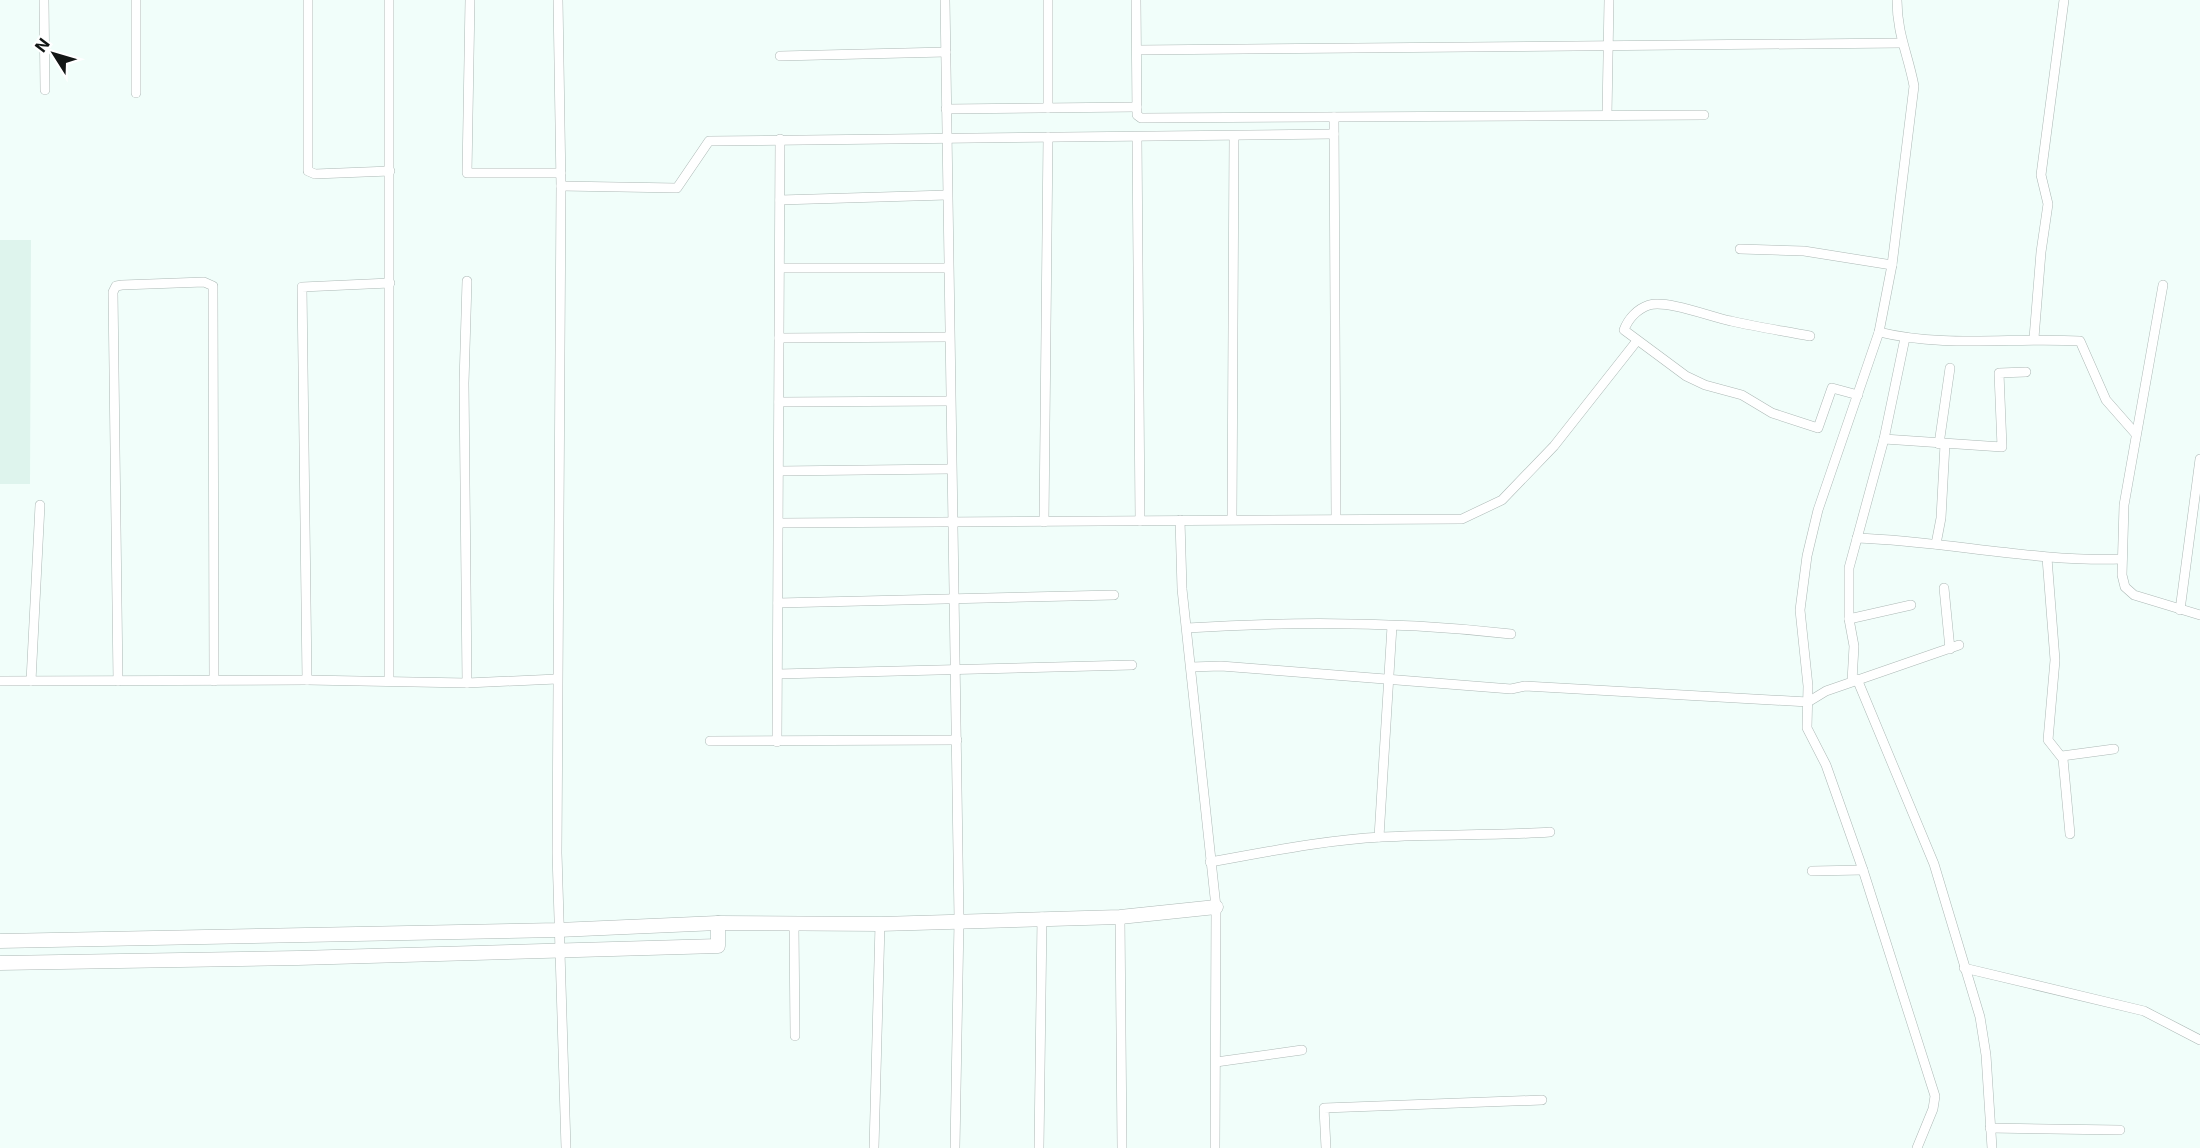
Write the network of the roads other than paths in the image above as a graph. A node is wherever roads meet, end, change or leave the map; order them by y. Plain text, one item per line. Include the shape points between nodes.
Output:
1 (44, 0) edge
2 (136, 0) edge
3 (308, 0) edge
4 (389, 0) edge
5 (470, 0) edge
6 (558, 0) edge
7 (945, 0) edge
8 (1048, 0) edge
9 (1136, 0) edge
10 (1609, 0) edge
11 (1898, 0) edge
12 (2064, 0) edge
13 (1902, 43) junction
14 (1607, 47) junction
15 (1137, 50) junction
16 (946, 52) junction
17 (780, 56) dead end
18 (45, 90) dead end
19 (136, 93) dead end
20 (1137, 107) junction
21 (1048, 108) junction
22 (946, 109) junction
23 (1607, 115) junction
24 (1704, 115) dead end
25 (1334, 117) junction
26 (1334, 134) junction
27 (1234, 136) junction
28 (1048, 137) junction
29 (1137, 137) junction
30 (946, 138) junction
31 (780, 139) junction
32 (390, 171) junction
33 (561, 173) junction
34 (561, 186) junction
35 (947, 195) junction
36 (780, 200) junction
37 (1740, 249) dead end
38 (1892, 266) junction
39 (780, 268) junction
40 (947, 268) junction
41 (467, 281) dead end
42 (390, 283) junction
43 (2163, 285) dead end
44 (1879, 332) junction
45 (1810, 336) dead end
46 (948, 337) junction
47 (779, 338) junction
48 (1905, 338) junction
49 (2034, 338) junction
50 (1636, 342) junction
51 (1950, 368) dead end
52 (2026, 372) dead end
53 (1858, 394) junction
54 (950, 401) junction
55 (779, 402) junction
56 (2135, 433) junction
57 (1884, 440) junction
58 (1942, 444) junction
59 (2200, 459) edge
60 (951, 470) junction
61 (779, 471) junction
62 (40, 505) dead end
63 (1232, 518) junction
64 (1336, 518) junction
65 (1180, 520) junction
66 (1140, 521) junction
67 (1044, 522) junction
68 (778, 523) junction
69 (952, 524) junction
70 (1857, 538) junction
71 (1936, 544) junction
72 (2047, 558) junction
73 (2122, 559) junction
74 (1944, 588) dead end
75 (1114, 596) dead end
76 (953, 598) junction
77 (778, 603) junction
78 (1911, 605) dead end
79 (2180, 610) junction
80 (2200, 615) edge
81 (1849, 619) junction
82 (1392, 626) junction
83 (1187, 628) junction
84 (1511, 634) dead end
85 (1132, 664) dead end
86 (1191, 668) junction
87 (955, 669) junction
88 (778, 674) junction
89 (557, 679) junction
90 (307, 680) junction
91 (1854, 680) junction
92 (0, 681) edge
93 (31, 681) junction
94 (118, 681) junction
95 (214, 681) junction
96 (389, 681) junction
97 (1389, 681) junction
98 (467, 683) junction
99 (1808, 702) junction
100 (957, 740) junction
101 (710, 741) dead end
102 (777, 742) junction
103 (2114, 749) dead end
104 (2062, 756) junction
105 (1550, 832) dead end
106 (2070, 834) dead end
107 (1379, 837) junction
108 (1210, 862) junction
109 (1863, 870) junction
110 (1812, 871) dead end
111 (1216, 907) junction
112 (1042, 917) junction
113 (1120, 917) junction
114 (959, 920) junction
115 (718, 923) junction
116 (794, 924) junction
117 (880, 924) junction
118 (558, 930) junction
119 (101, 940) junction
120 (126, 940) junction
121 (0, 941) edge
122 (561, 951) junction
123 (126, 962) junction
124 (0, 963) edge
125 (100, 963) junction
126 (1964, 968) junction
127 (795, 1036) dead end
128 (2200, 1040) edge
129 (1302, 1050) dead end
130 (1216, 1062) junction
131 (1542, 1100) dead end
132 (1990, 1128) junction
133 (2120, 1130) dead end
134 (566, 1148) edge
135 (874, 1148) edge
136 (955, 1148) edge
137 (1039, 1148) edge
138 (1122, 1148) edge
139 (1215, 1148) edge
140 (1326, 1148) edge
141 (1917, 1148) edge
142 (1992, 1148) edge

1 - 18 street
2 - 19 street
3 - 32 street via 308,171
4 - 32 street
5 - 33 street via 467,173
6 - 33 street
7 - 16 street
8 - 21 street
9 - 15 street
10 - 14 street
11 - 13 street
12 - 49 street via 2041,175 2048,204
13 - 14 street
13 - 38 street via 1910,59 1914,104
14 - 15 street
14 - 23 street
15 - 20 street
16 - 17 street
16 - 22 street
20 - 21 street
20 - 25 street via 1141,118
21 - 22 street
22 - 30 street
23 - 24 street
23 - 25 street
25 - 26 street
26 - 27 street
26 - 64 street
27 - 29 street
27 - 63 street
28 - 29 street
28 - 30 street
28 - 67 street
29 - 66 street
30 - 31 street
30 - 35 street
31 - 34 street via 710,141 676,188
31 - 36 street
32 - 42 street
33 - 34 street
34 - 89 street
35 - 36 street
35 - 40 street
36 - 39 street
37 - 38 street via 1804,251
38 - 44 street
39 - 40 street
39 - 47 street
40 - 46 street
41 - 98 street
42 - 90 street via 302,287
42 - 96 street
43 - 56 street
44 - 48 street
44 - 53 street
45 - 50 street via 1662,304 1648,306 1627,321 1624,330
46 - 47 street
46 - 54 street
47 - 55 street
48 - 49 street
48 - 57 street
49 - 56 street via 2080,341 2106,400
50 - 53 street via 1705,385 1742,395 1772,413 1818,428 1832,388
50 - 64 street via 1554,446 1502,500 1462,519
51 - 58 street
52 - 58 street via 1998,373 2002,447
53 - 99 street via 1818,510 1807,556 1800,610
54 - 55 street
54 - 60 street
55 - 61 street
56 - 73 street via 2124,505
57 - 58 street
57 - 70 street
58 - 71 street
59 - 79 street
60 - 61 street
60 - 69 street
61 - 68 street
62 - 93 street
63 - 64 street
63 - 65 street
65 - 66 street
65 - 83 street
66 - 67 street
67 - 69 street
68 - 69 street
68 - 77 street
69 - 76 street
70 - 71 street
70 - 81 street via 1849,568
71 - 72 street
72 - 73 street
72 - 104 street via 2055,660 2047,733
73 - 79 street via 2125,587 2134,595
74 - 91 street via 1954,647
75 - 76 street
76 - 77 street
76 - 87 street
77 - 88 street
78 - 81 street
79 - 80 street
81 - 91 street
82 - 83 street via 1247,624
82 - 84 street via 1440,626
82 - 97 street
83 - 86 street
85 - 87 street
86 - 97 street via 1221,666
86 - 108 street
87 - 88 street
87 - 100 street
88 - 102 street
89 - 98 street
89 - 118 street
90 - 95 street
90 - 96 street
91 - 99 street
91 - 126 street via 1934,864
92 - 93 street
93 - 94 street
94 - 95 street
94 - 95 street via 113,292 122,285 204,282 213,286
96 - 98 street
97 - 99 street
97 - 107 street
99 - 109 street via 1807,728 1826,765
100 - 102 street
100 - 114 street
101 - 102 street
103 - 104 street
104 - 106 street
105 - 107 street
107 - 108 street
108 - 111 street
109 - 110 street
109 - 141 street via 1935,1096
111 - 113 main road
111 - 130 street
112 - 113 main road
112 - 114 main road
112 - 137 street
113 - 138 street
114 - 117 main road
114 - 136 street
115 - 116 main road
115 - 118 main road
115 - 122 main road via 718,946
116 - 117 main road
116 - 127 street
117 - 135 street
118 - 120 main road
118 - 122 street
119 - 120 main road
119 - 121 main road
119 - 125 main road
120 - 123 main road
122 - 123 main road
122 - 134 street
123 - 125 main road
124 - 125 main road
126 - 128 street via 2144,1011
126 - 132 street via 1980,1017
129 - 130 street
130 - 139 street
131 - 140 street via 1324,1108
132 - 133 street
132 - 142 street

